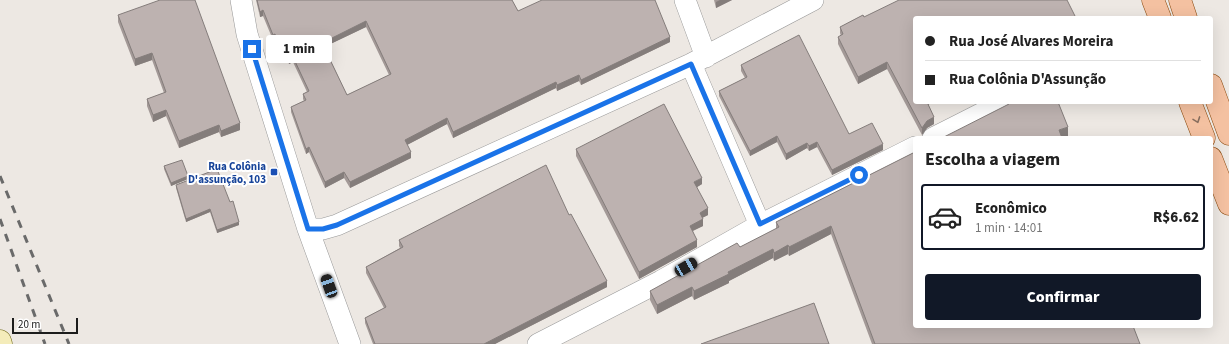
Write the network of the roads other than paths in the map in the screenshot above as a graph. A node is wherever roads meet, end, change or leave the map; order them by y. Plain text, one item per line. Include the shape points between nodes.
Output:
1 (241, 0) edge
2 (685, 0) edge
3 (813, 0) edge
4 (1154, 0) edge
5 (1180, 0) edge
6 (1159, 16) edge
7 (1185, 16) edge
8 (699, 60) junction
9 (1213, 90) edge
10 (1000, 104) edge
11 (1191, 104) edge
12 (1229, 134) edge
13 (937, 136) edge
14 (1203, 136) edge
15 (913, 148) edge
16 (1213, 163) edge
17 (1229, 204) edge
18 (760, 224) junction
19 (308, 229) junction
20 (350, 344) edge
21 (538, 344) edge

1 - 19 street via 247,34
2 - 8 street
3 - 8 street
4 - 6 main road
5 - 7 main road
8 - 18 street
8 - 19 street via 337,225 323,229
9 - 12 main road
10 - 13 street
11 -> 14 main road
15 - 18 street
16 - 17 main road
18 - 21 street via 661,281
19 - 20 street

